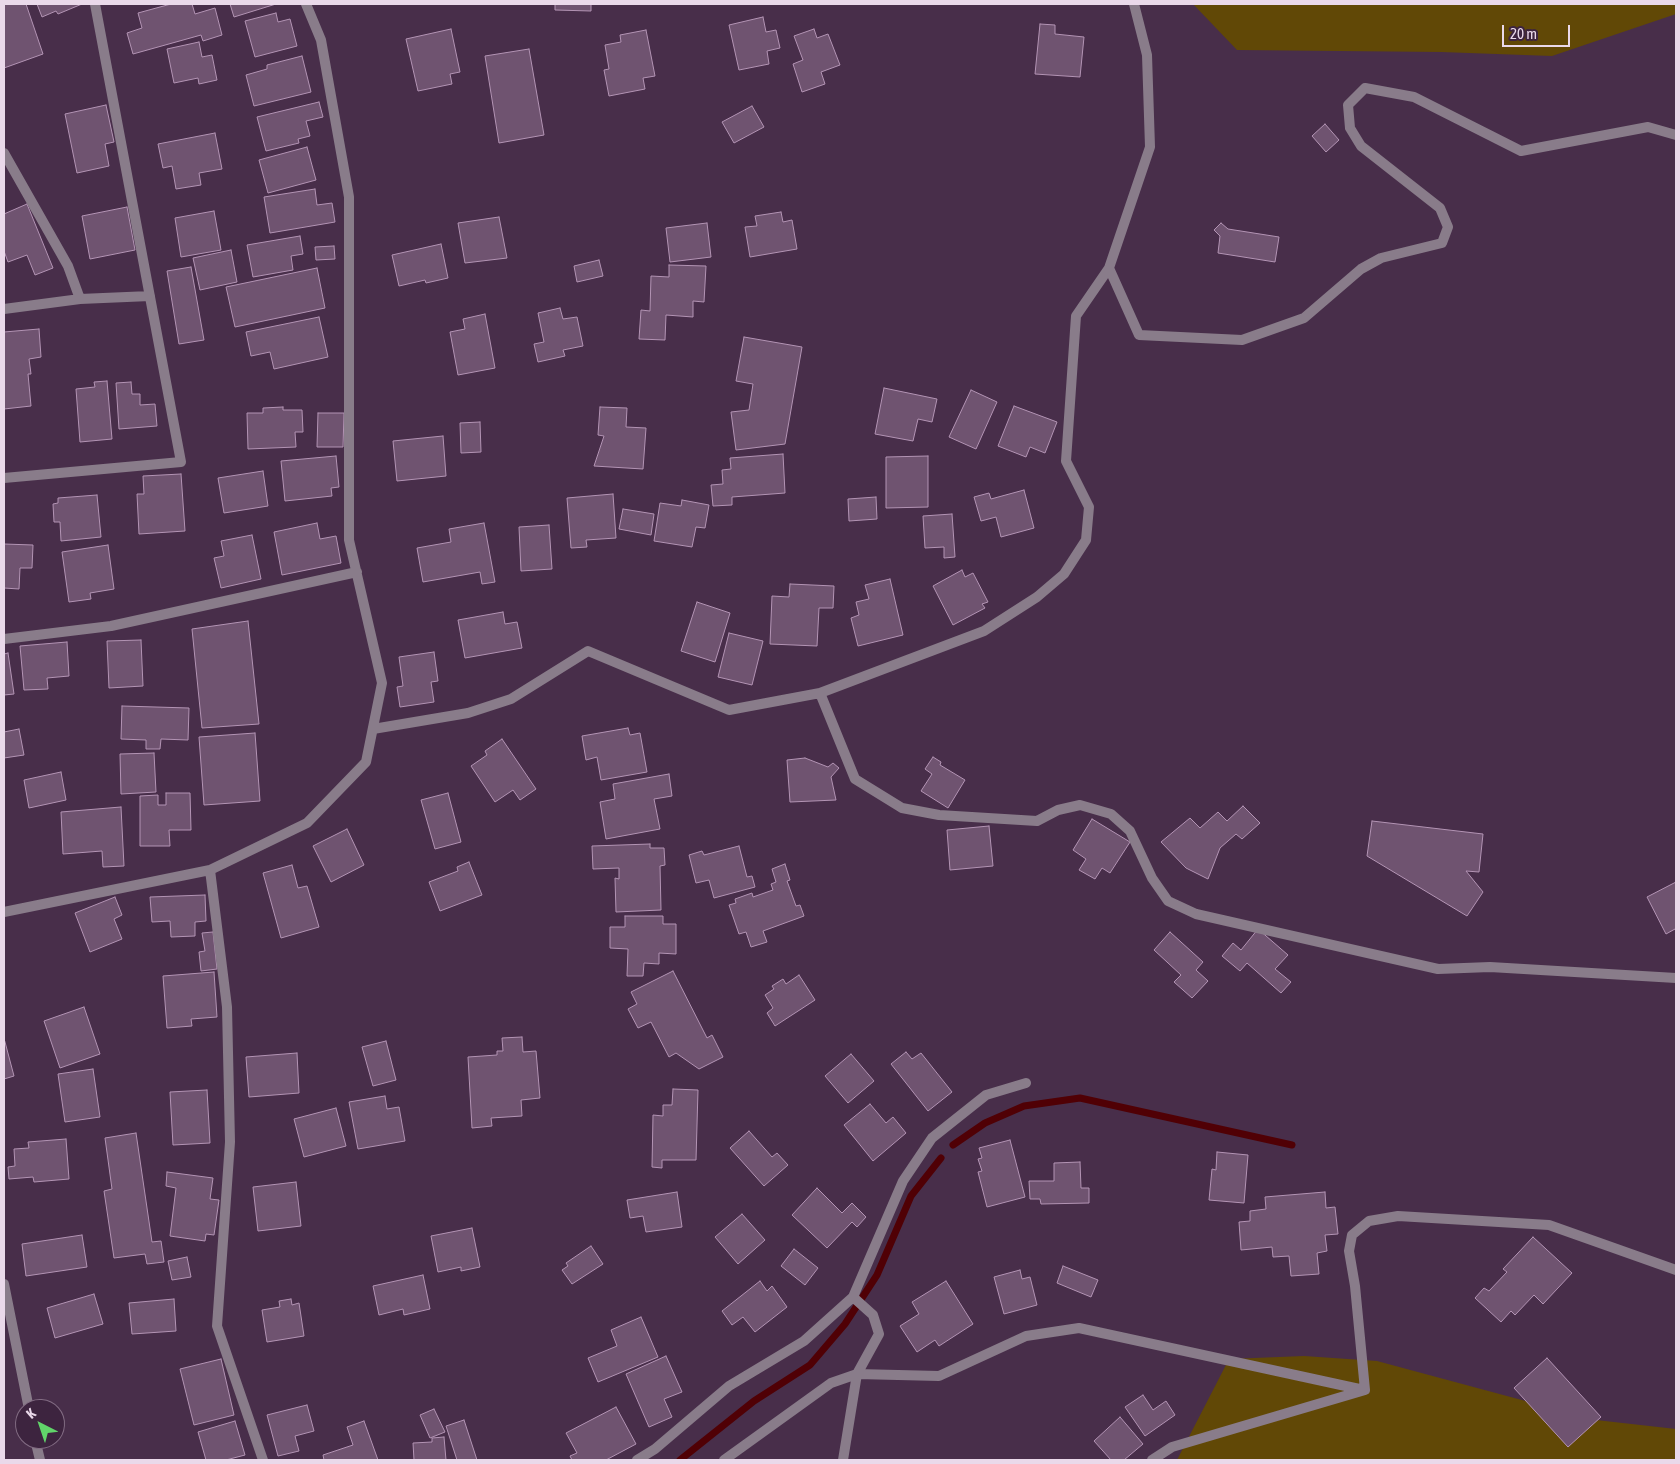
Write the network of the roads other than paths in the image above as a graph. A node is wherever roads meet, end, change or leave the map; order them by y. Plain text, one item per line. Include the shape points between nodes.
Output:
1 (95, 4) edge
2 (306, 4) edge
3 (1134, 4) edge
4 (1676, 134) edge
5 (4, 153) edge
6 (1109, 268) junction
7 (150, 296) junction
8 (80, 299) junction
9 (4, 309) edge
10 (4, 478) edge
11 (357, 572) junction
12 (4, 639) edge
13 (820, 693) junction
14 (373, 729) junction
15 (210, 870) junction
16 (4, 912) edge
17 (1676, 978) edge
18 (1026, 1084) dead end
19 (1676, 1270) edge
20 (4, 1284) edge
21 (854, 1297) junction
22 (857, 1374) junction
23 (1365, 1390) junction
24 (27, 1399) edge
25 (263, 1460) edge
26 (637, 1460) edge
27 (724, 1460) edge
28 (843, 1460) edge
29 (1152, 1460) edge

1 - 7 street
2 - 11 street via 322,40 349,197 349,540
3 - 6 street via 1147,54 1150,147
4 - 6 street via 1648,127 1521,151 1414,97 1365,88 1348,104 1350,128 1361,146 1440,208 1448,227 1442,243 1381,258 1361,269 1304,318 1242,340 1139,335
5 - 8 street via 68,266
6 - 13 street via 1076,316 1066,461 1089,508 1086,540 1064,574 1037,597 984,631
7 - 8 street
7 - 10 street via 181,462
8 - 9 street
11 - 12 street via 111,626
11 - 14 street via 382,683
13 - 14 street via 729,710 588,651 511,699 468,713
13 - 17 street via 855,779 902,808 939,815 1037,821 1058,810 1080,805 1111,814 1130,831 1152,878 1168,901 1196,914 1438,968 1490,967
14 - 15 street via 366,762 307,822
15 - 16 street
15 - 25 street via 227,1007 230,1133 217,1326
18 - 21 street via 986,1095 932,1138 903,1181
19 - 23 street via 1549,1225 1398,1216 1369,1221 1352,1236 1349,1251
20 - 24 street
21 - 22 street via 873,1314 879,1334
21 - 26 street via 804,1342 729,1386 655,1449
22 - 23 street via 939,1376 1026,1336 1079,1328
22 - 27 street via 831,1383
22 - 28 street
23 - 29 street via 1172,1447

